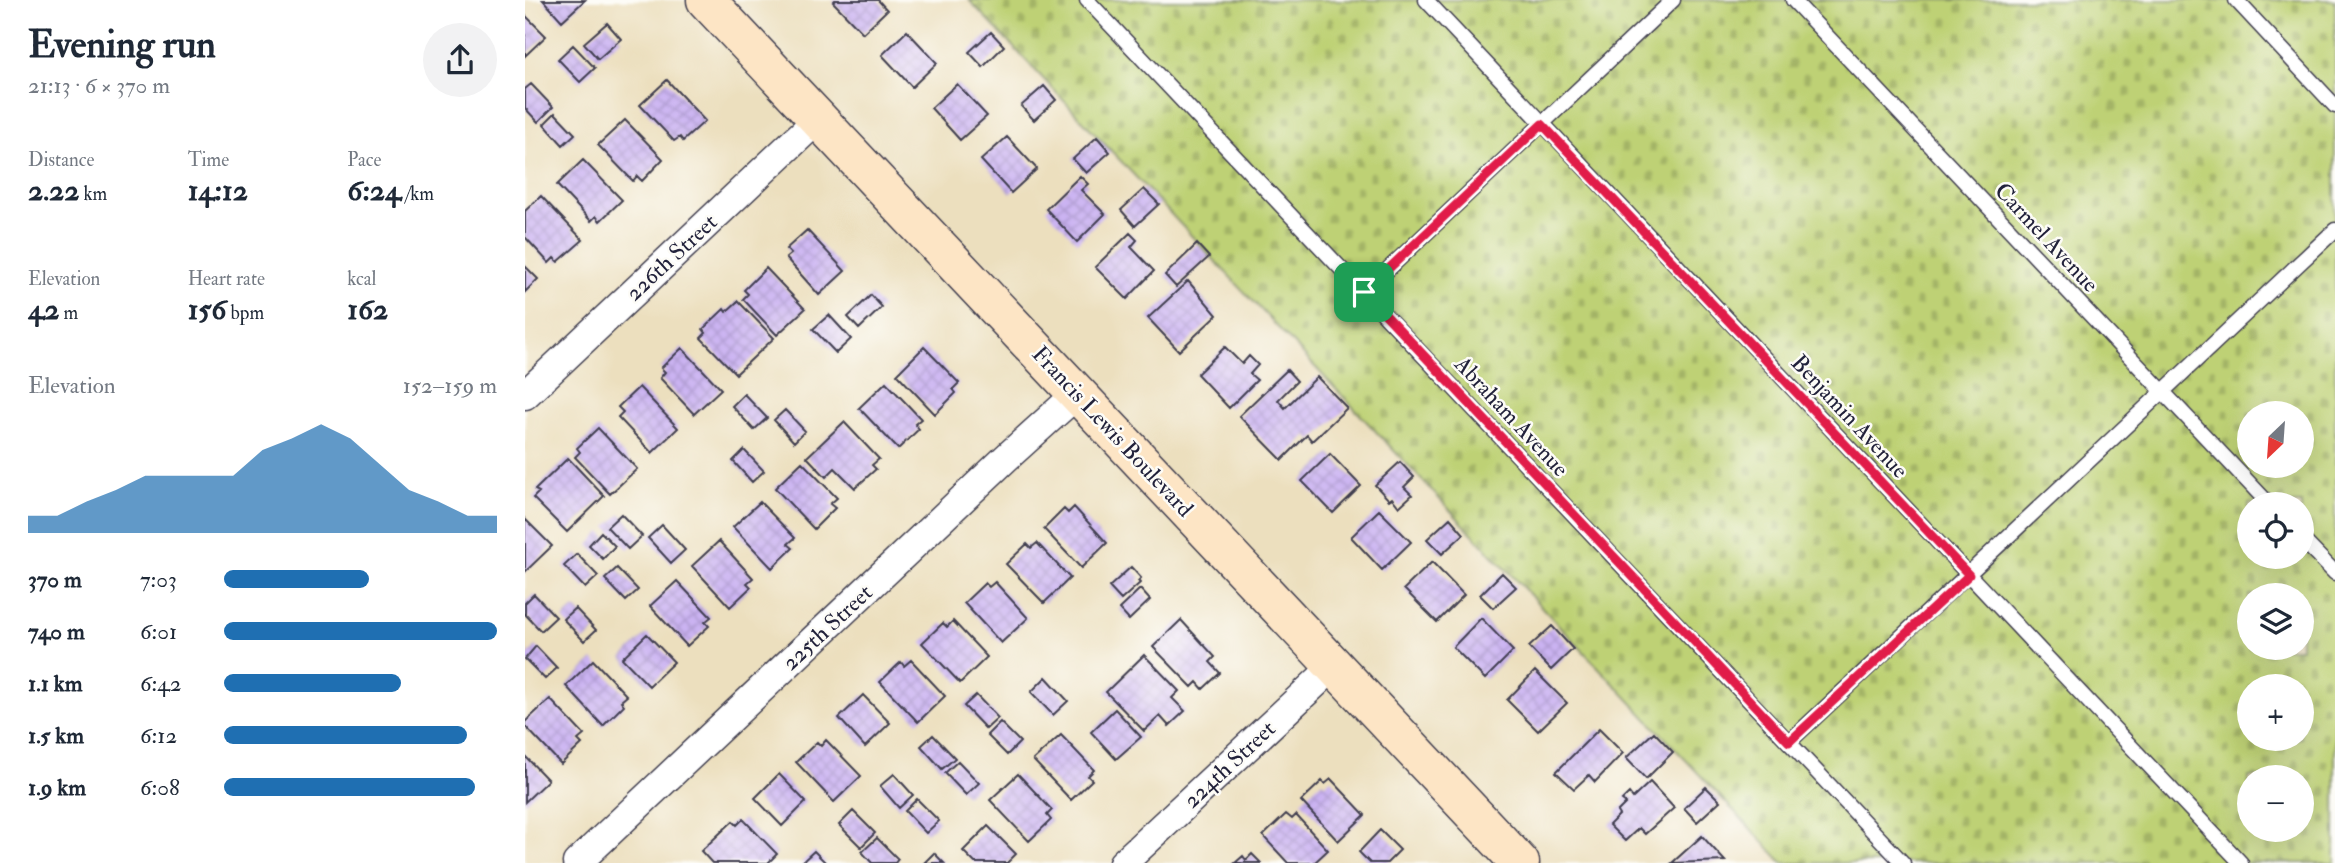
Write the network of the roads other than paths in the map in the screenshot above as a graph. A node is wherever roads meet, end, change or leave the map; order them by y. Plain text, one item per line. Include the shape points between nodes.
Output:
1 (705, 0) edge
2 (1087, 0) edge
3 (1426, 0) edge
4 (1673, 0) edge
5 (1793, 0) edge
6 (2236, 0) edge
7 (2335, 106) edge
8 (818, 119) junction
9 (1542, 124) junction
10 (2335, 230) edge
11 (1364, 292) junction
12 (2163, 392) junction
13 (1078, 393) junction
14 (525, 396) edge
15 (2258, 492) edge
16 (2314, 551) edge
17 (2335, 573) edge
18 (1969, 575) junction
19 (1335, 665) junction
20 (1789, 742) junction
21 (577, 863) edge
22 (1123, 863) edge
23 (1520, 863) edge
24 (1903, 863) edge
25 (2241, 863) edge

1 - 8 main road, Francis Lewis Boulevard
2 - 11 lane, Abraham Avenue
3 - 9 lane, Benjamin Avenue
4 - 9 lane
5 - 12 lane, Carmel Avenue
6 - 7 lane
8 - 13 main road, Francis Lewis Boulevard
8 - 14 street, 226th Street
9 - 11 lane
9 - 18 lane, Benjamin Avenue
10 - 12 lane
11 - 20 lane, Abraham Avenue
12 - 15 lane, Carmel Avenue
12 - 18 lane
13 - 19 main road, Francis Lewis Boulevard
13 - 21 street, 225th Street
16 - 17 lane
18 - 20 lane
18 - 25 lane, Benjamin Avenue
19 - 22 street, 224th Street
19 - 23 main road, Francis Lewis Boulevard
20 - 24 lane, Abraham Avenue

